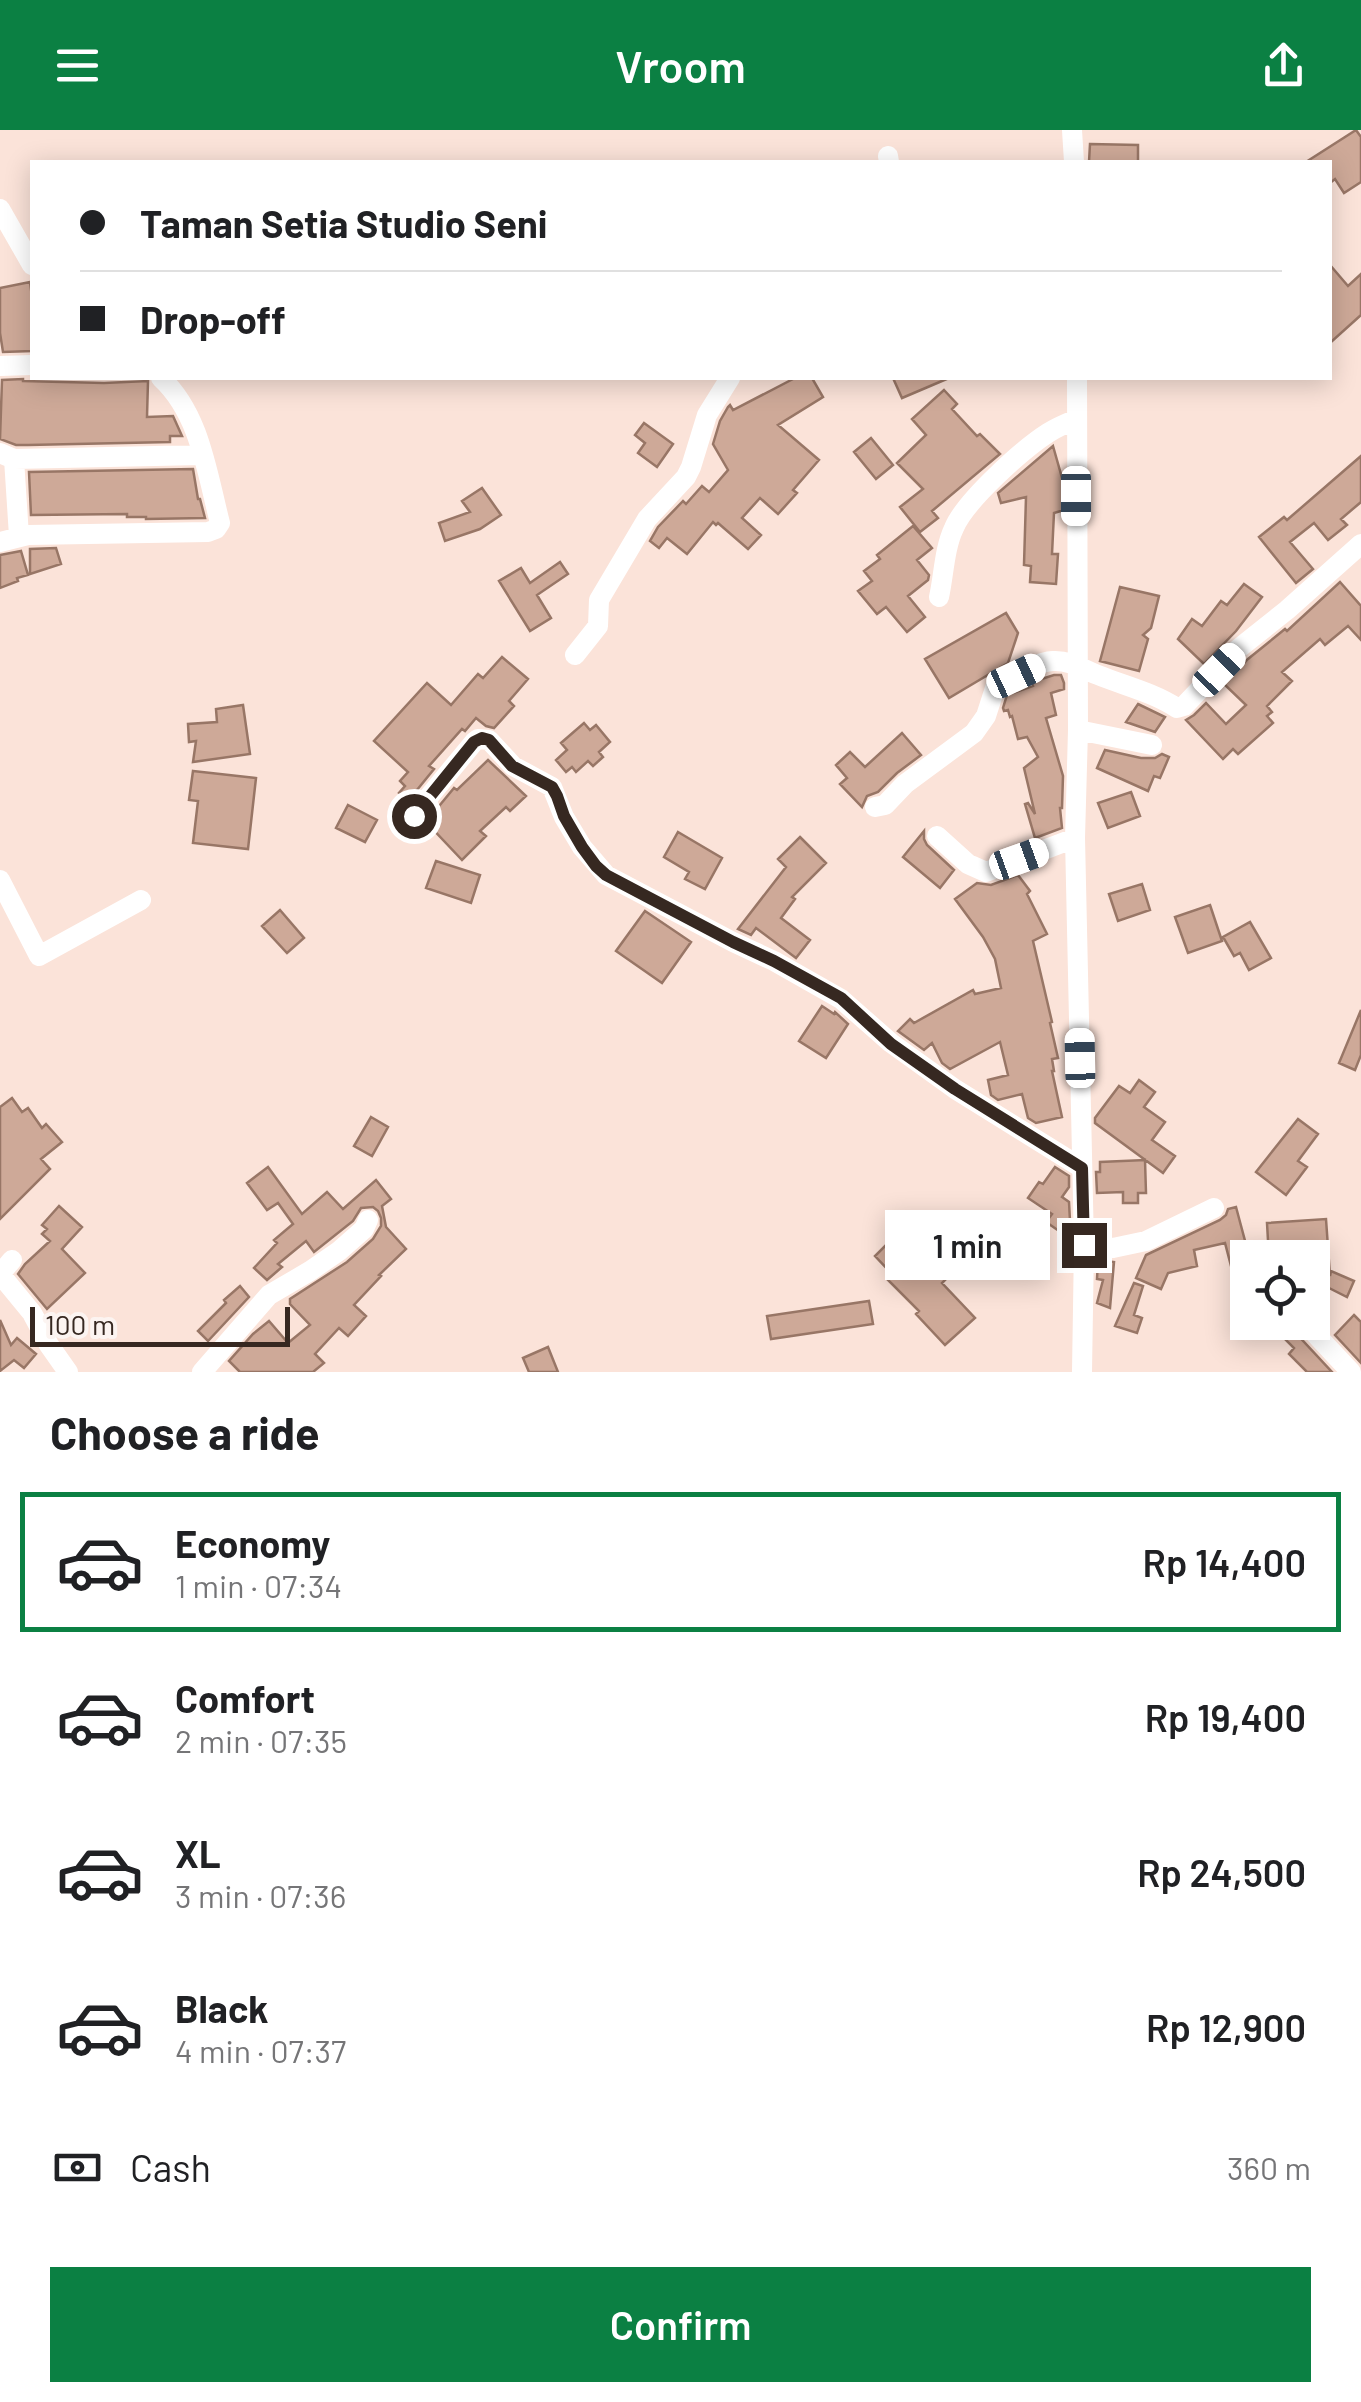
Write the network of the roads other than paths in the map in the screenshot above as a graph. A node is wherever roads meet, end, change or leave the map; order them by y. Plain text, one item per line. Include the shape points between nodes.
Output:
1 (1072, 130) edge
2 (1074, 160) edge
3 (0, 209) edge
4 (30, 262) edge
5 (30, 365) edge
6 (0, 366) edge
7 (164, 380) edge
8 (729, 380) edge
9 (1078, 380) edge
10 (1077, 420) junction
11 (202, 455) junction
12 (7, 456) edge
13 (10, 539) edge
14 (1361, 544) edge
15 (939, 598) dead end
16 (575, 656) dead end
17 (1077, 666) junction
18 (1078, 730) junction
19 (1152, 744) dead end
20 (875, 807) dead end
21 (414, 816) dead end
22 (936, 836) dead end
23 (1075, 838) junction
24 (0, 880) edge
25 (140, 900) dead end
26 (1082, 1168) junction
27 (1214, 1208) dead end
28 (368, 1220) dead end
29 (1084, 1245) junction
30 (12, 1260) dead end
31 (1321, 1340) edge
32 (68, 1372) edge
33 (202, 1372) edge
34 (1082, 1372) edge
35 (1351, 1372) edge

1 - 2 street
3 - 4 street
5 - 6 street
7 - 11 street via 185,405
8 - 16 street via 707,415 692,467 647,520 599,600 598,626
9 - 10 street
10 - 15 street via 1033,444 958,520
10 - 17 street
11 - 12 street
11 - 13 street via 220,522 213,531
12 - 13 street
14 - 17 street via 1180,708
17 - 18 street
17 - 20 street via 1052,661 996,685 974,733
18 - 19 street
18 - 23 street
21 - 26 street via 474,742 489,740 512,766 552,787 582,847 606,875 841,998 891,1044
22 - 23 street via 986,872
23 - 26 street
24 - 25 street via 39,956
26 - 29 street
27 - 29 street via 1146,1241
28 - 33 street via 339,1251 269,1295
29 - 34 street
30 - 32 street via 0,1274
31 - 35 street

